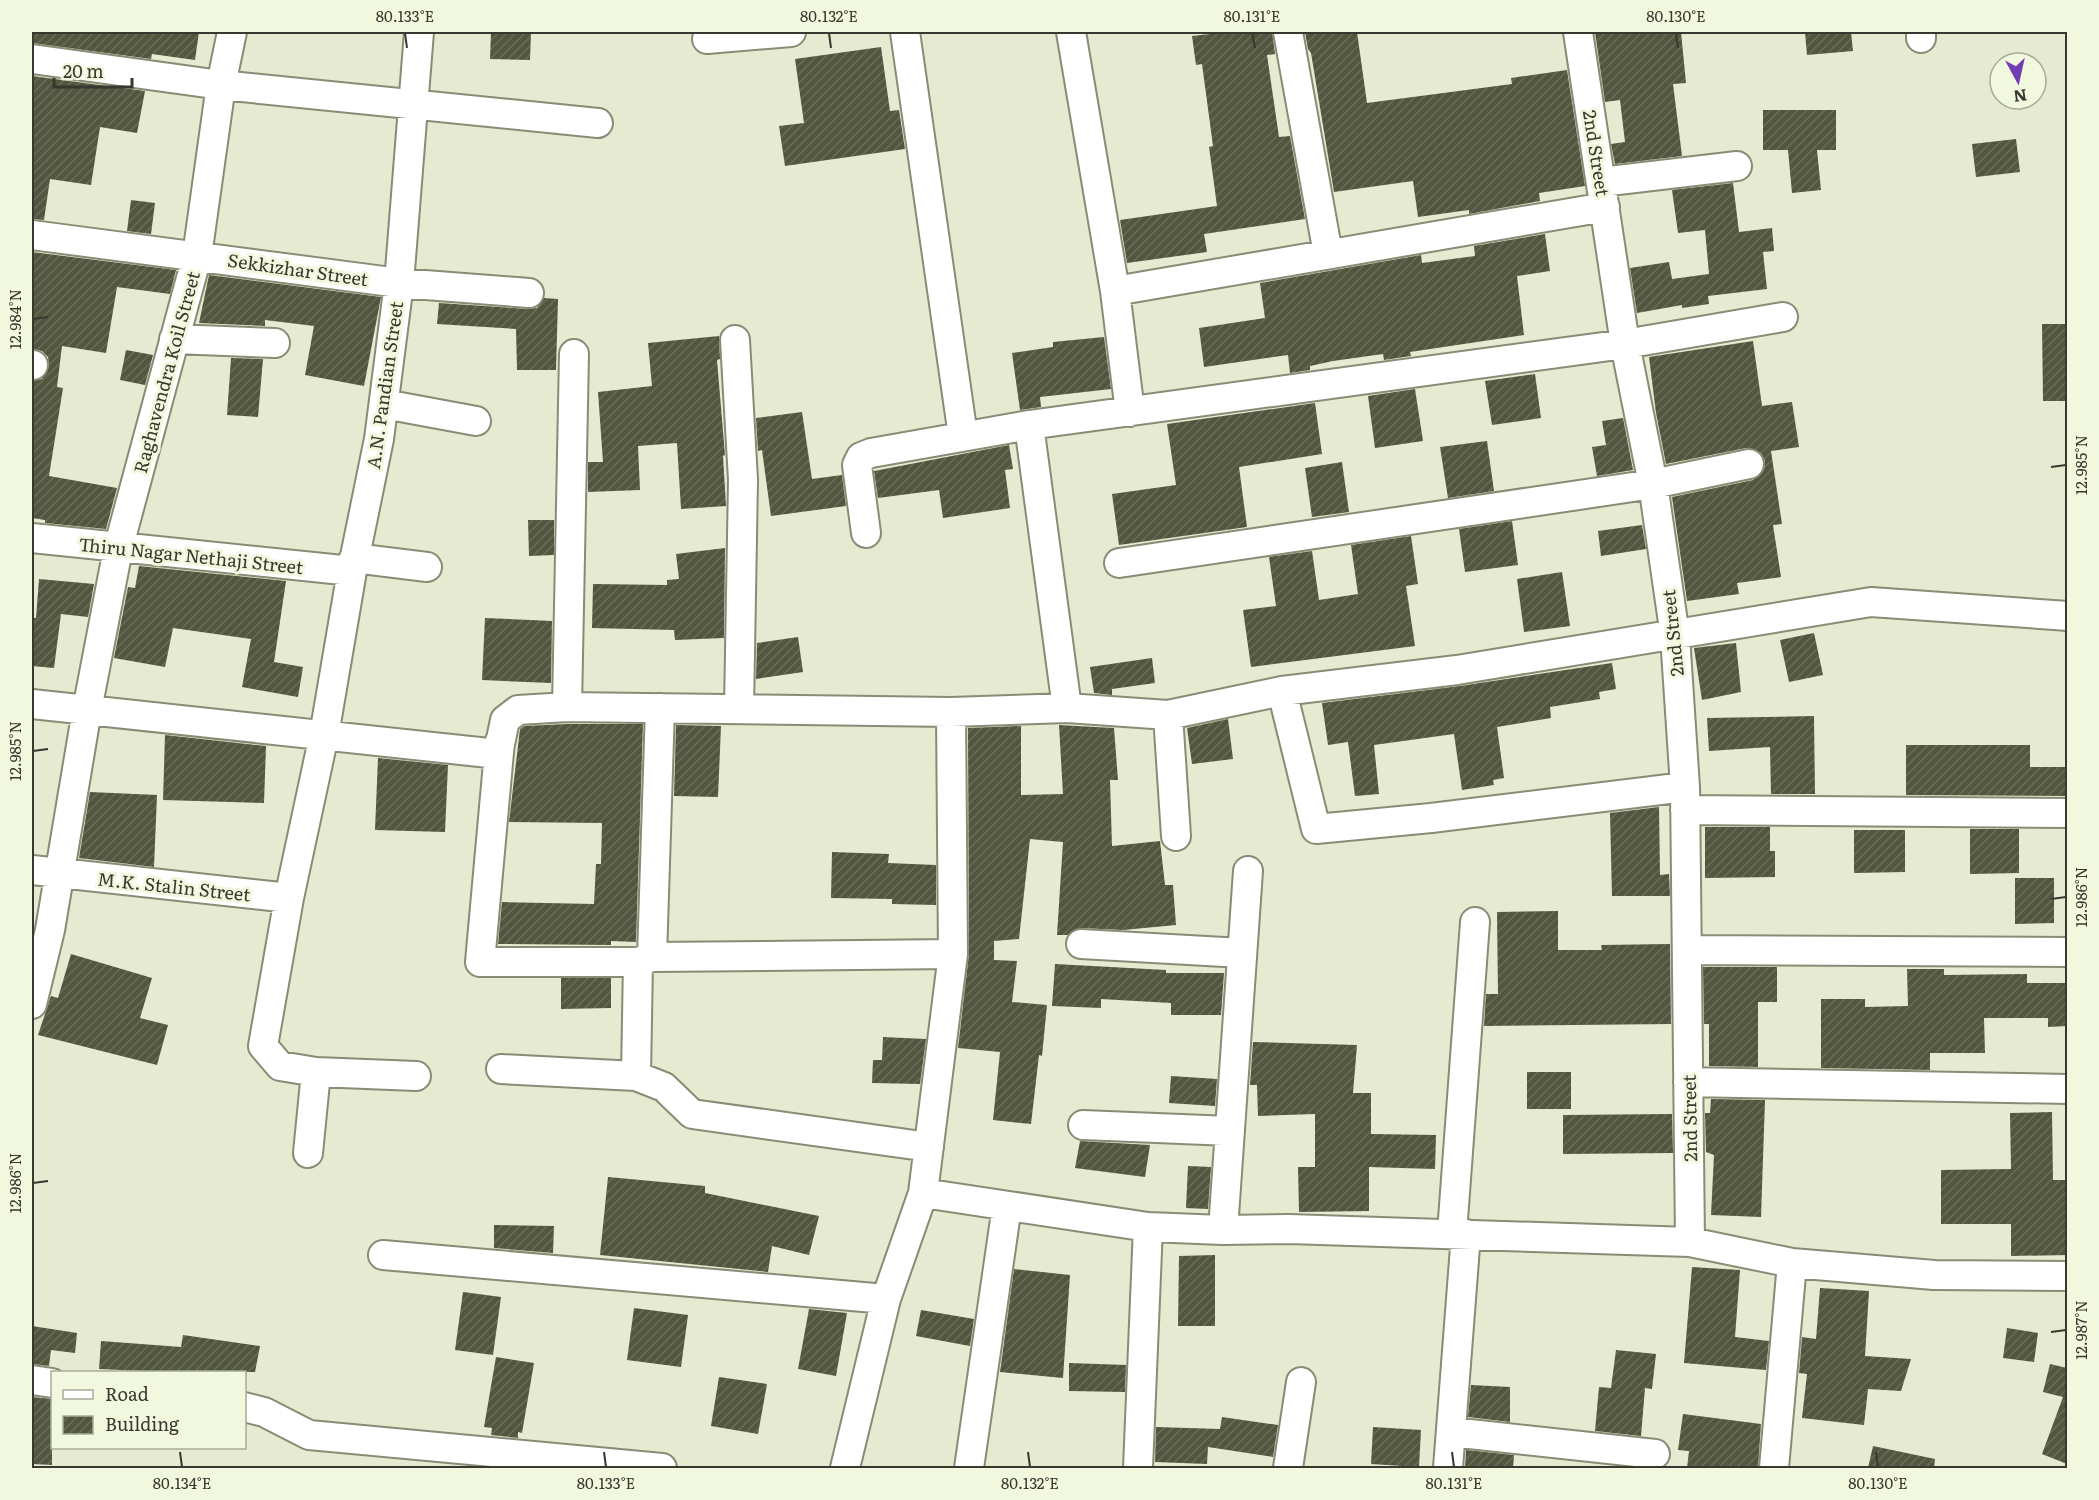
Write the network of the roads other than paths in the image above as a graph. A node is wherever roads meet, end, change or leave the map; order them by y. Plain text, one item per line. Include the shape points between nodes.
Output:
1 (232, 32) edge
2 (419, 32) edge
3 (791, 32) edge
4 (905, 32) edge
5 (1071, 32) edge
6 (1288, 32) edge
7 (1578, 32) edge
8 (707, 39) dead end
9 (32, 59) edge
10 (221, 85) junction
11 (413, 104) junction
12 (598, 123) dead end
13 (1737, 166) dead end
14 (1603, 195) junction
15 (32, 235) edge
16 (1328, 254) junction
17 (197, 256) junction
18 (399, 283) junction
19 (1114, 291) junction
20 (530, 293) dead end
21 (1783, 317) dead end
22 (174, 339) junction
23 (735, 340) dead end
24 (275, 344) dead end
25 (1626, 344) junction
26 (574, 354) dead end
27 (384, 404) junction
28 (1130, 412) junction
29 (476, 421) dead end
30 (1029, 425) junction
31 (963, 436) junction
32 (1749, 464) dead end
33 (1653, 484) junction
34 (866, 533) dead end
35 (32, 538) edge
36 (118, 549) junction
37 (1119, 563) dead end
38 (353, 565) junction
39 (427, 567) dead end
40 (2067, 616) edge
41 (1675, 636) junction
42 (1282, 691) junction
43 (32, 704) edge
44 (567, 707) junction
45 (660, 708) junction
46 (1067, 708) junction
47 (739, 709) junction
48 (87, 710) junction
49 (951, 712) junction
50 (1168, 715) junction
51 (324, 735) junction
52 (500, 741) junction
53 (1685, 798) junction
54 (2067, 813) edge
55 (1176, 836) dead end
56 (32, 870) edge
57 (1248, 871) dead end
58 (60, 875) junction
59 (289, 898) junction
60 (1475, 922) dead end
61 (1081, 944) dead end
62 (1688, 950) junction
63 (2067, 952) edge
64 (953, 954) junction
65 (1242, 954) junction
66 (645, 960) junction
67 (32, 1004) edge
68 (501, 1069) dead end
69 (316, 1072) junction
70 (416, 1076) dead end
71 (636, 1076) junction
72 (1688, 1082) junction
73 (2067, 1089) edge
74 (1083, 1125) dead end
75 (1230, 1131) junction
76 (929, 1147) junction
77 (308, 1153) dead end
78 (923, 1193) junction
79 (1007, 1206) junction
80 (1148, 1227) junction
81 (1223, 1230) junction
82 (1459, 1234) junction
83 (1690, 1242) junction
84 (383, 1255) dead end
85 (1791, 1263) junction
86 (2067, 1276) edge
87 (886, 1299) junction
88 (32, 1380) edge
89 (1301, 1382) dead end
90 (51, 1383) edge
91 (246, 1408) edge
92 (1451, 1432) junction
93 (1655, 1454) dead end
94 (662, 1468) edge
95 (845, 1468) edge
96 (969, 1468) edge
97 (1138, 1468) edge
98 (1288, 1468) edge
99 (1448, 1468) edge
100 (1774, 1468) edge

1 - 10 street, Raghavendra Koil Street
2 - 11 street, A.N. Pandian Street
3 - 8 street
4 - 31 street
5 - 19 street
6 - 16 street
7 - 14 street, 2nd Street
9 - 10 street
10 - 11 street
10 - 17 street, Raghavendra Koil Street
11 - 12 street
11 - 18 street, A.N. Pandian Street
13 - 14 street
14 - 16 street
14 - 25 street, 2nd Street
15 - 17 street, Sekkizhar Street
16 - 19 street
17 - 18 street, Sekkizhar Street
17 - 22 street, Raghavendra Koil Street
18 - 20 street, Sekkizhar Street
18 - 27 street, A.N. Pandian Street
19 - 28 street
21 - 25 street
22 - 24 street
22 - 36 street, Raghavendra Koil Street
23 - 47 street via 743,480
25 - 28 street
25 - 33 street, 2nd Street
26 - 44 street
27 - 29 street
27 - 38 street, A.N. Pandian Street
28 - 30 street
30 - 31 street
30 - 46 street
31 - 34 street via 861,457 857,465
32 - 33 street
33 - 37 street
33 - 41 street, 2nd Street
35 - 36 street, Thiru Nagar Nethaji Street
36 - 38 street, Thiru Nagar Nethaji Street
36 - 48 street, Raghavendra Koil Street
38 - 39 street, Thiru Nagar Nethaji Street
38 - 51 street, A.N. Pandian Street
40 - 41 street via 1871,602
41 - 42 street via 1457,670
41 - 53 street, 2nd Street
42 - 50 street
42 - 53 street via 1316,829
43 - 48 street
44 - 45 street
44 - 52 street via 518,710 505,720
45 - 47 street
45 - 66 street
46 - 49 street
46 - 50 street
47 - 49 street
48 - 51 street
48 - 58 street, Raghavendra Koil Street
49 - 64 street
50 - 55 street
51 - 52 street via 498,754
51 - 59 street, A.N. Pandian Street
52 - 66 street via 480,962
53 - 54 street
53 - 62 street, 2nd Street
56 - 58 street, M.K. Stalin Street
57 - 65 street
58 - 59 street, M.K. Stalin Street
58 - 67 street, Raghavendra Koil Street
59 - 69 street, A.N. Pandian Street via 263,1046 280,1066
60 - 82 street
61 - 65 street
62 - 63 street
62 - 72 street, 2nd Street
64 - 66 street
64 - 76 street
65 - 75 street
66 - 71 street
68 - 71 street
69 - 70 street
69 - 77 street
71 - 76 street via 664,1087 692,1114
72 - 73 street
72 - 83 street, 2nd Street
74 - 75 street
75 - 81 street
76 - 78 street
78 - 79 street
78 - 87 street
79 - 80 street
79 - 96 street
80 - 81 street
80 - 97 street
81 - 82 street
82 - 83 street
82 - 92 street
83 - 85 street
84 - 87 street
85 - 86 street via 1934,1275
85 - 100 street
87 - 95 street
88 - 90 street
89 - 98 street
91 - 94 street via 264,1412 309,1435
92 - 93 street
92 - 99 street

